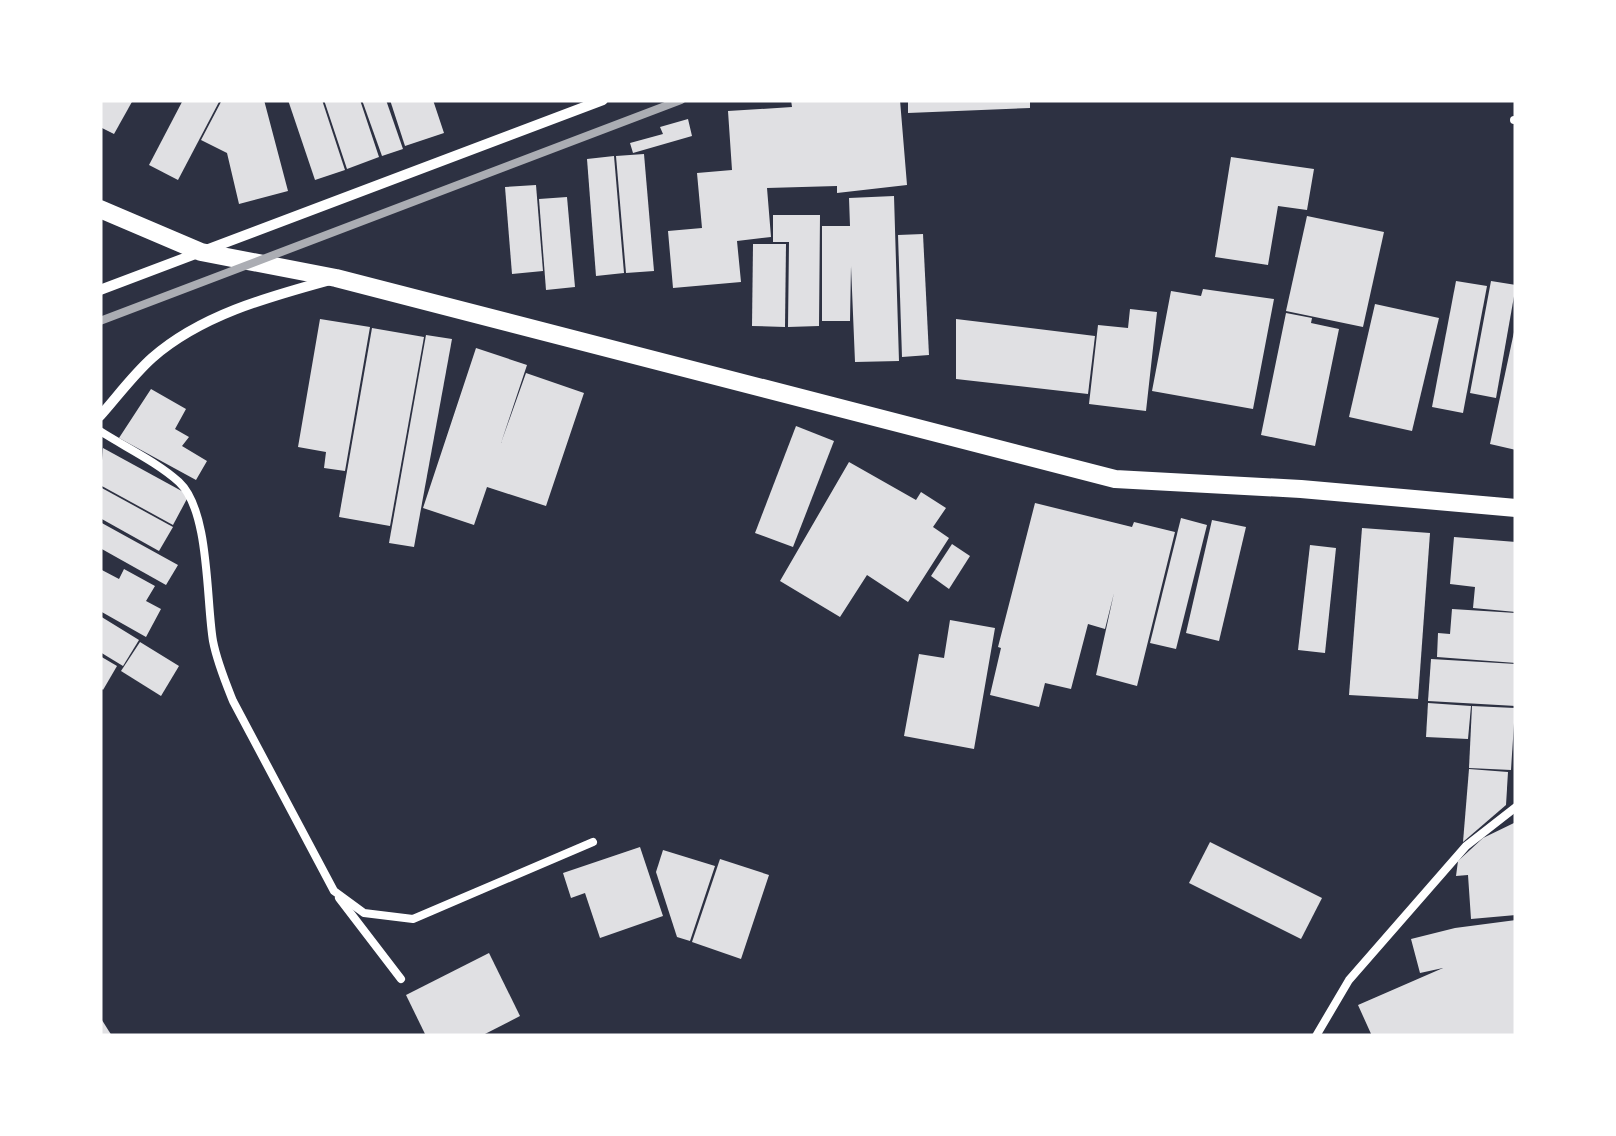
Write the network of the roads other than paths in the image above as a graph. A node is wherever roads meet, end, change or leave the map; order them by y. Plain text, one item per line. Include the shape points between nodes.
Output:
1 (603, 100) edge
2 (100, 209) edge
3 (201, 252) junction
4 (336, 278) junction
5 (100, 290) edge
6 (100, 416) edge
7 (100, 430) edge
8 (1516, 508) edge
9 (1516, 807) edge
10 (592, 842) dead end
11 (334, 891) junction
12 (401, 980) dead end
13 (1316, 1036) edge

1 - 3 street
2 - 3 street
3 - 4 street
3 - 5 street
4 - 6 street via 269,296 187,331 150,359
4 - 8 street via 1115,479
7 - 11 lane via 190,497 220,668
9 - 13 lane via 1466,846 1349,980
10 - 11 lane via 414,919 364,913
11 - 12 lane

